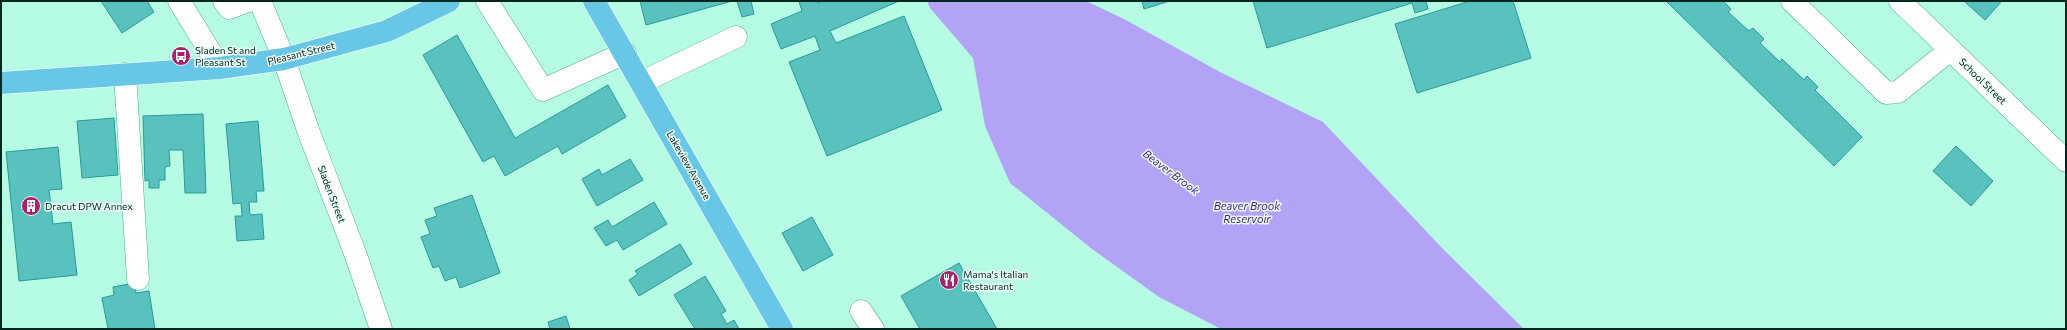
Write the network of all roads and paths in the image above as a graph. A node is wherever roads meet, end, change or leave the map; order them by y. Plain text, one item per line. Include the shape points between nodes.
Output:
1 (178, 1) edge
2 (224, 1) edge
3 (248, 1) edge
4 (260, 1) edge
5 (449, 1) edge
6 (487, 1) edge
7 (594, 1) edge
8 (1792, 1) edge
9 (1900, 1) edge
10 (736, 38) dead end
11 (1950, 50) junction
12 (625, 53) junction
13 (284, 60) junction
14 (220, 68) junction
15 (125, 74) junction
16 (642, 82) junction
17 (1, 83) edge
18 (2066, 161) edge
19 (138, 279) dead end
20 (861, 311) dead end
21 (381, 329) edge
22 (782, 329) edge
23 (873, 329) edge

1 - 14 street
2 - 3 street via 229,8
4 - 13 street, Sladen Street
5 - 13 main road, Pleasant Street via 387,31
6 - 12 street via 543,90
7 - 12 main road, Lakeview Avenue
8 - 11 street via 1886,93 1898,92
9 - 11 street, School Street
10 - 16 street
11 - 18 street, School Street
12 - 16 main road, Lakeview Avenue
13 - 14 main road, Pleasant Street
13 - 21 street, Sladen Street
14 - 15 main road, Pleasant Street
15 - 17 main road, Pleasant Street
15 - 19 street
16 - 22 main road, Lakeview Avenue
20 - 23 street

